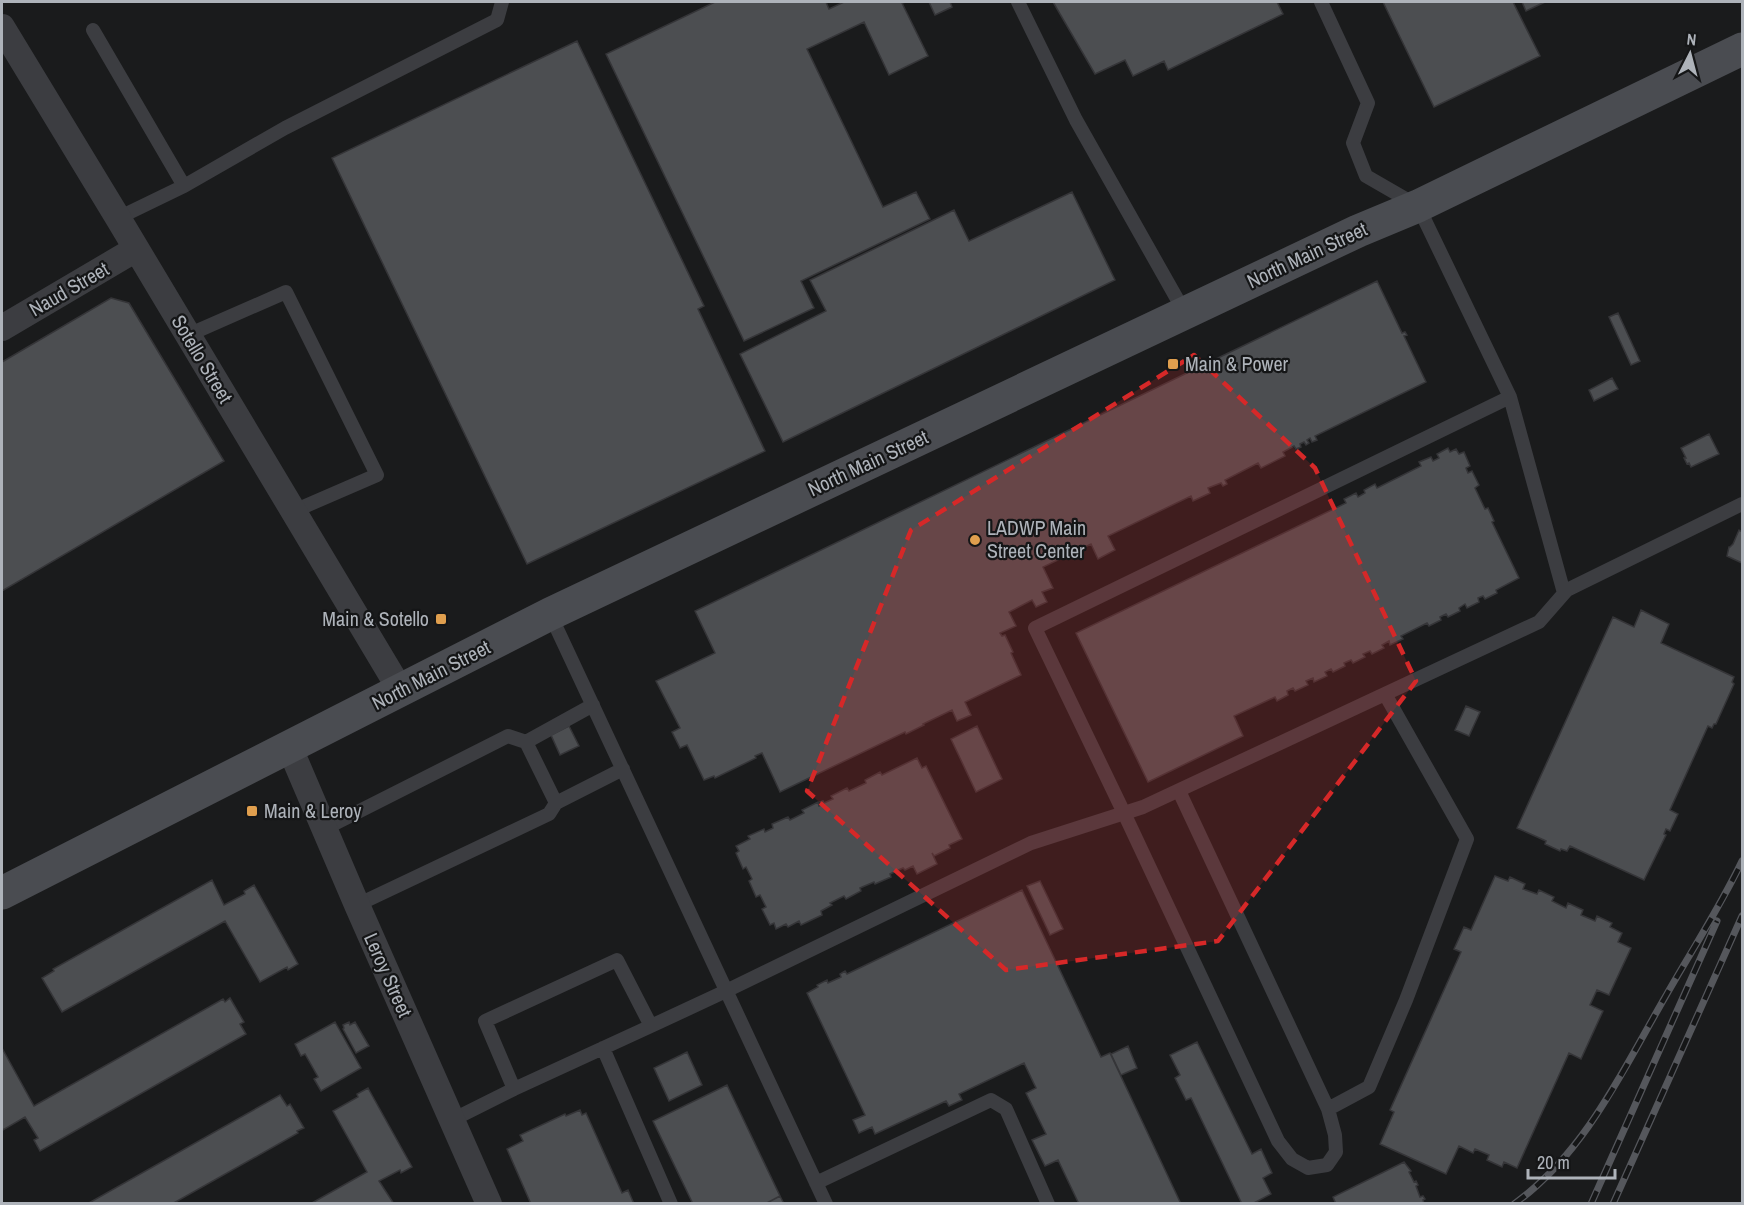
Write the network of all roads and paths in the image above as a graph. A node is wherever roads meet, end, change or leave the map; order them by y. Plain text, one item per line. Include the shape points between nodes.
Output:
1 (502, 2) edge
2 (1018, 2) edge
3 (1322, 2) edge
4 (2, 27) edge
5 (93, 30) dead end
6 (1743, 49) edge
7 (184, 186) junction
8 (1418, 206) junction
9 (118, 218) junction
10 (136, 249) junction
11 (1185, 313) junction
12 (2, 328) edge
13 (188, 335) junction
14 (1510, 397) junction
15 (1743, 504) edge
16 (294, 511) junction
17 (1564, 593) junction
18 (550, 614) junction
19 (401, 690) junction
20 (1385, 694) junction
21 (593, 705) junction
22 (526, 742) junction
23 (289, 746) junction
24 (623, 769) junction
25 (1179, 791) junction
26 (553, 808) junction
27 (1124, 813) junction
28 (324, 829) junction
29 (2, 893) edge
30 (357, 905) junction
31 (726, 991) junction
32 (651, 1026) junction
33 (603, 1048) junction
34 (514, 1089) junction
35 (1328, 1109) junction
36 (452, 1120) junction
37 (816, 1183) junction
38 (489, 1203) edge
39 (671, 1203) edge
40 (826, 1203) edge
41 (1048, 1203) edge

1 - 7 lane via 497,20 285,128
2 - 11 lane via 1076,120
3 - 8 lane via 1368,104 1353,144 1366,176
4 - 9 street, Sotello Street
5 - 7 lane
6 - 8 main road, North Main Street
7 - 9 lane
8 - 11 main road, North Main Street
8 - 14 lane
9 - 10 street, Sotello Street
10 - 12 street, Naud Street
10 - 13 street, Sotello Street
11 - 18 main road, North Main Street
13 - 16 street, Sotello Street
13 - 16 lane via 286,292 377,475
14 - 17 lane
14 - 27 lane via 1035,628
15 - 17 lane
16 - 19 street, Sotello Street
17 - 20 lane via 1539,622
18 - 19 main road, North Main Street
18 - 21 lane
19 - 23 main road, North Main Street
20 - 25 lane
20 - 35 lane via 1467,839 1369,1087
21 - 22 lane
21 - 24 lane
22 - 26 lane
22 - 28 lane via 508,736
23 - 28 street, Leroy Street
23 - 29 main road, North Main Street
24 - 26 lane
24 - 31 lane
25 - 27 lane
25 - 35 lane
26 - 30 lane
27 - 31 lane via 1031,843
27 - 35 lane via 1278,1140 1292,1159 1308,1168 1327,1165 1336,1152
28 - 30 street, Leroy Street
30 - 36 street, Leroy Street
31 - 32 lane
31 - 37 lane
32 - 33 lane
32 - 34 lane via 617,960 485,1021
33 - 34 lane
33 - 39 lane
34 - 36 lane
36 - 38 street, Leroy Street
37 - 40 lane
37 - 41 lane via 991,1100 1006,1108

